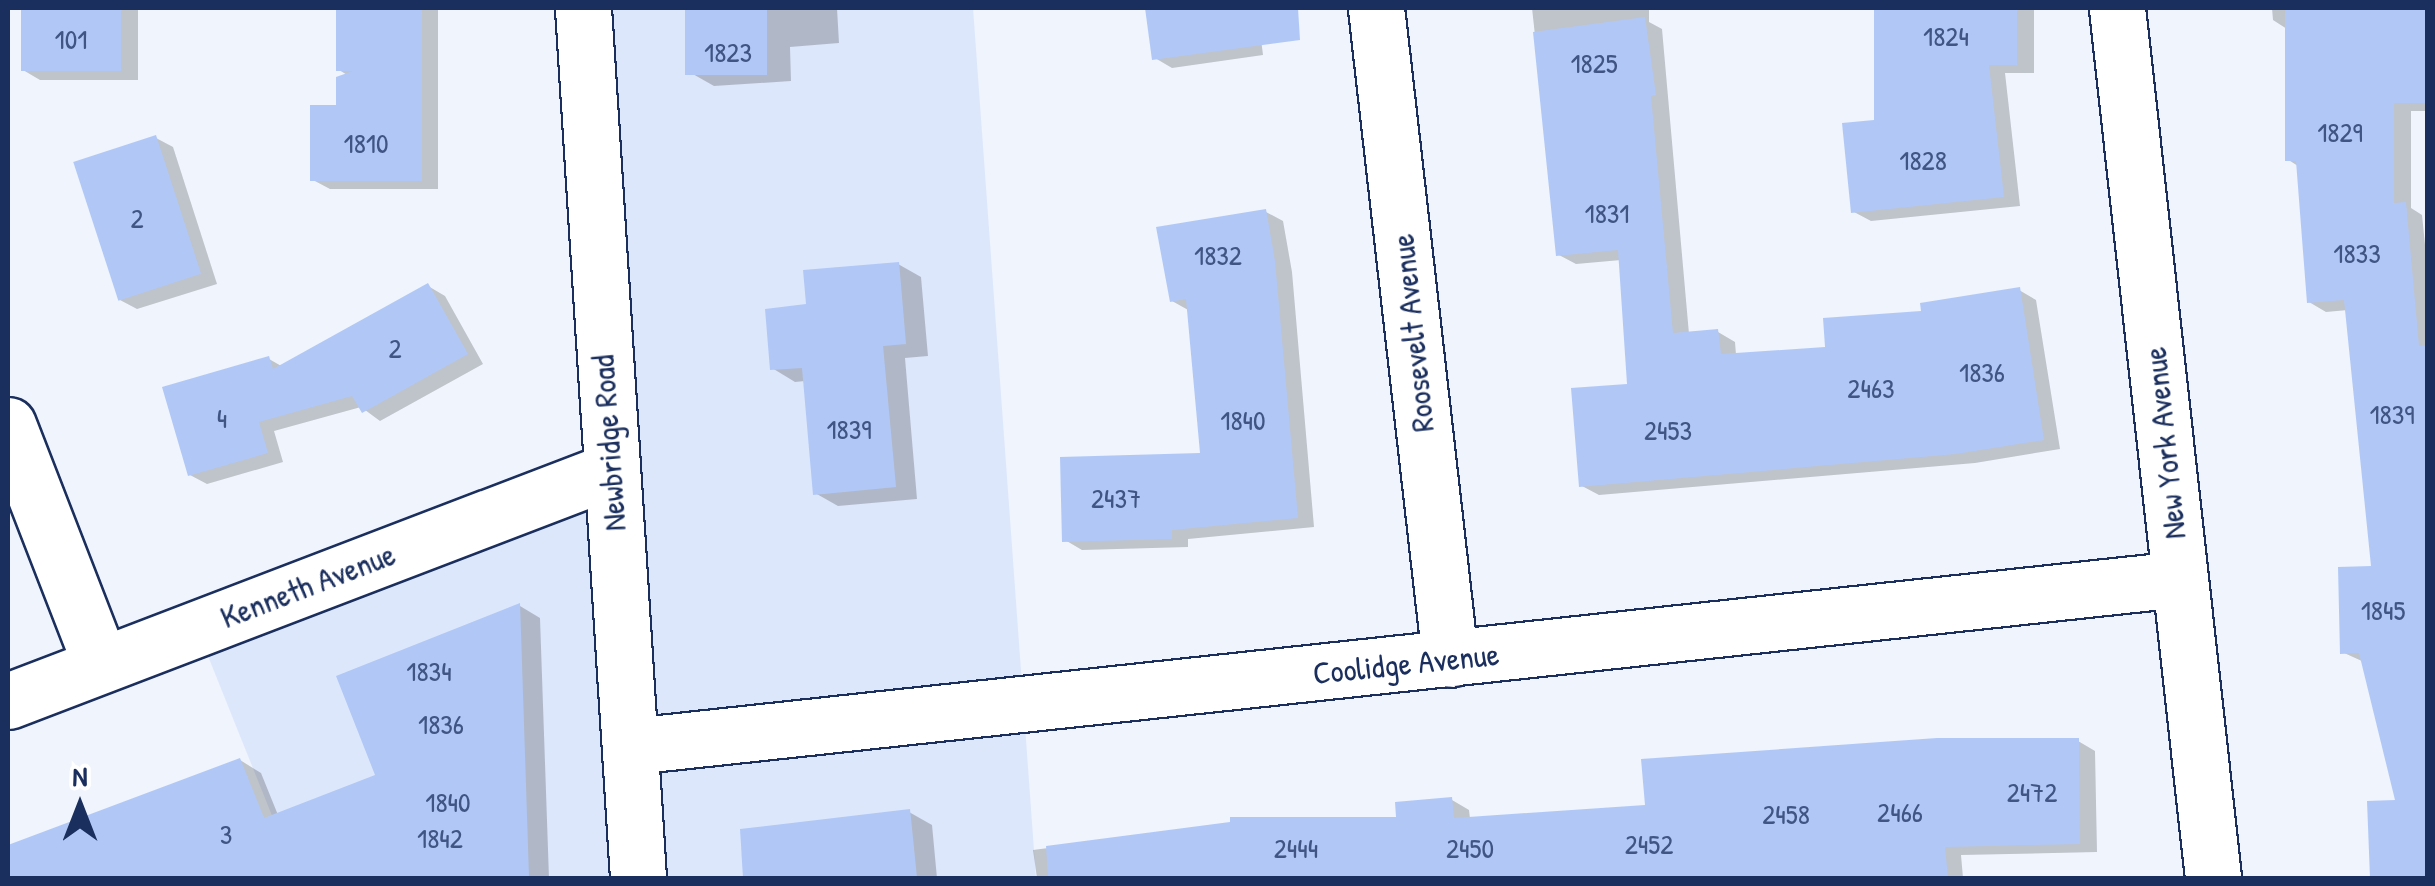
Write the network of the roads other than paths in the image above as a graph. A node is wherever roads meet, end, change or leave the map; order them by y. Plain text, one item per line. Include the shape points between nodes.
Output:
1 (583, 8) edge
2 (1376, 8) edge
3 (2117, 8) edge
4 (8, 425) edge
5 (610, 471) junction
6 (2180, 580) junction
7 (1450, 659) junction
8 (101, 665) junction
9 (8, 701) edge
10 (632, 746) junction
11 (638, 878) edge
12 (2213, 878) edge

1 - 5 street, Newbridge Road
2 - 7 street, Roosevelt Avenue
3 - 6 street, New York Avenue
4 - 8 street
5 - 8 street, Kenneth Avenue
5 - 10 street, Newbridge Road
6 - 7 street, Coolidge Avenue
6 - 12 street, New York Avenue
7 - 10 street, Coolidge Avenue
8 - 9 street, Kenneth Avenue
10 - 11 street, Newbridge Road

